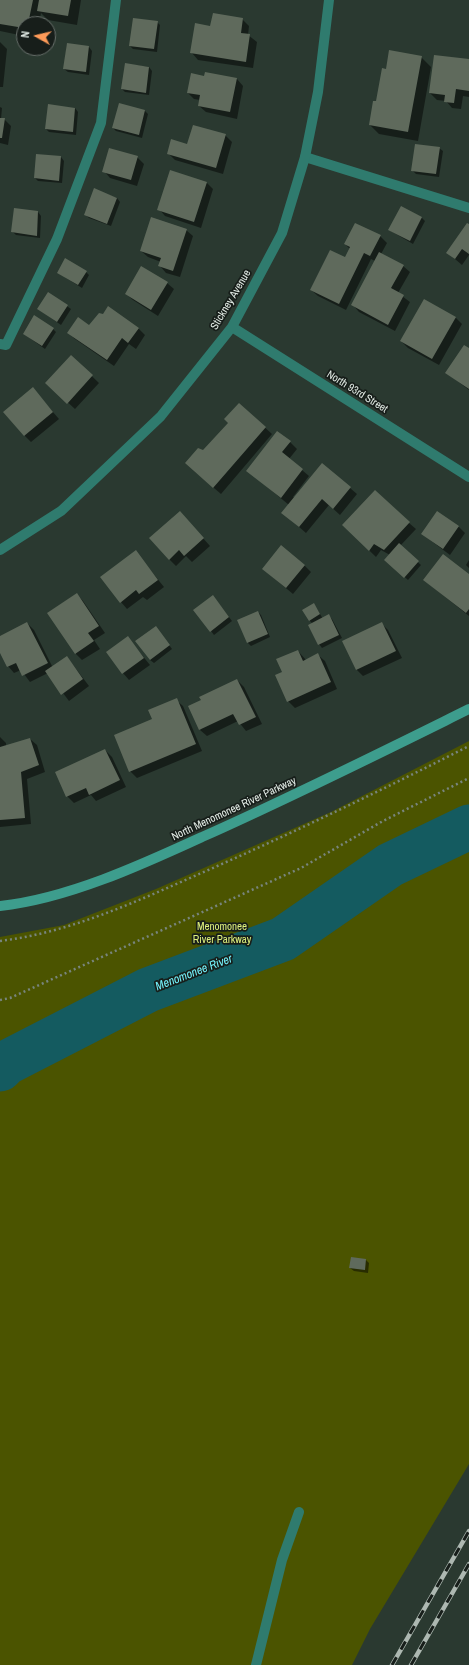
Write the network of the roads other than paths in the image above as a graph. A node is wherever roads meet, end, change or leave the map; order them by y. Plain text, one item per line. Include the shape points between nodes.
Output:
1 (116, 0) edge
2 (329, 0) edge
3 (305, 157) junction
4 (469, 208) edge
5 (232, 327) junction
6 (0, 344) edge
7 (469, 477) edge
8 (0, 550) edge
9 (469, 709) edge
10 (0, 906) edge
11 (299, 1512) dead end
12 (256, 1665) edge

1 - 6 street via 101,123 57,239 6,344
2 - 3 street, Stickney Avenue via 318,92
3 - 4 street
3 - 5 street, Stickney Avenue via 282,233
5 - 7 street, North 93rd Street
5 - 8 street, Stickney Avenue via 161,416 61,511
9 - 10 street, North Menomonee River Parkway via 288,799 145,863 71,889
11 - 12 street via 282,1560

